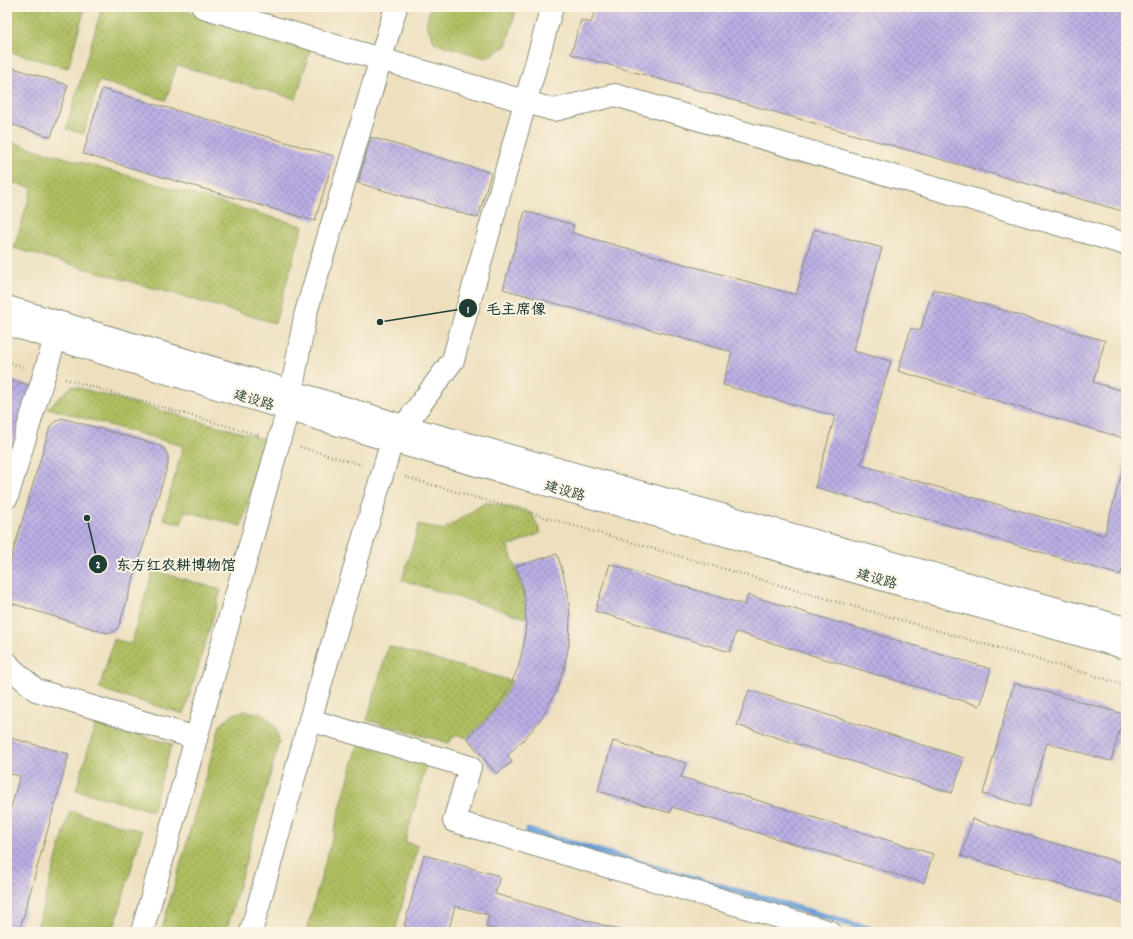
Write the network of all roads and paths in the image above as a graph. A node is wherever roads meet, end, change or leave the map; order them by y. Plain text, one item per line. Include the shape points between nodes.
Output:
1 (203, 7) edge
2 (396, 7) edge
3 (552, 7) edge
4 (381, 59) junction
5 (525, 101) junction
6 (1126, 244) edge
7 (7, 307) edge
8 (7, 324) edge
9 (55, 338) junction
10 (7, 362) edge
11 (44, 373) junction
12 (290, 400) junction
13 (398, 434) junction
14 (278, 441) junction
15 (384, 471) junction
16 (7, 497) edge
17 (1126, 628) edge
18 (1126, 648) edge
19 (7, 662) edge
20 (1126, 685) edge
21 (310, 720) junction
22 (196, 738) junction
23 (142, 932) edge
24 (250, 932) edge
25 (830, 932) edge

1 - 4 street
2 - 4 street
3 - 5 street
4 - 5 street
4 - 12 street via 306,316
5 - 6 street via 554,110 615,95
5 - 13 street via 453,360
7 - 12 street, 建设路
8 - 9 street, 建设路
9 - 11 street
9 - 12 street, 建设路
10 - 11 path
11 - 14 path
11 - 16 street
12 - 13 street, 建设路
12 - 14 street
13 - 15 street
13 - 17 street, 建设路
13 - 18 street, 建设路
14 - 15 path
14 - 22 street
15 - 20 path
15 - 21 street
19 - 22 street via 36,690
21 - 24 street
21 - 25 street via 470,767 454,821
22 - 23 street

